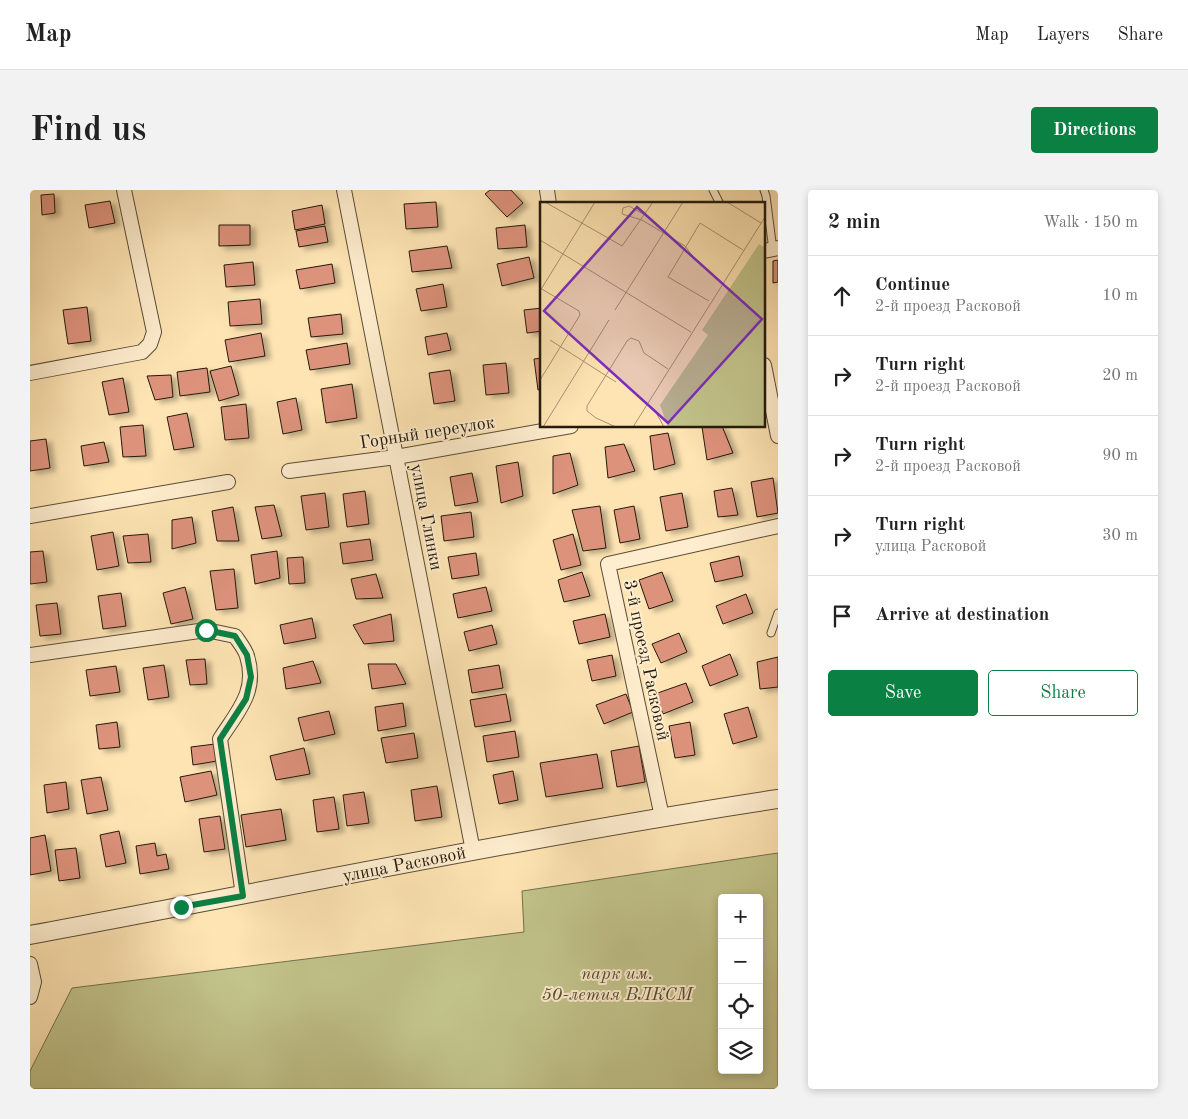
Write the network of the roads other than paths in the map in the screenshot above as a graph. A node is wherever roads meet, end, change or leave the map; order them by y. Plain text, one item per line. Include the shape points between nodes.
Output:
1 (124, 190) edge
2 (344, 190) edge
3 (714, 190) edge
4 (764, 190) edge
5 (719, 202) edge
6 (772, 250) edge
7 (30, 373) edge
8 (766, 374) edge
9 (770, 391) edge
10 (560, 428) edge
11 (778, 436) edge
12 (396, 457) junction
13 (289, 472) dead end
14 (228, 482) dead end
15 (30, 516) edge
16 (778, 526) edge
17 (778, 613) edge
18 (771, 633) dead end
19 (30, 655) edge
20 (778, 799) edge
21 (662, 817) junction
22 (473, 851) junction
23 (243, 896) junction
24 (30, 935) edge
25 (30, 964) edge
26 (30, 997) edge

1 - 7 street via 154,332 150,344 142,352
2 - 12 street, улица Глинки
3 - 5 lane
4 - 6 lane
8 - 9 street
9 - 11 street
10 - 12 street, Горный переулок
12 - 13 street, Горный переулок
12 - 22 street, улица Глинки
14 - 15 street
16 - 21 street, 3-й проезд Расковой via 608,564
17 - 18 lane
19 - 23 street via 206,630 235,636 247,655 251,677 246,699 220,739
20 - 21 street, улица Расковой
21 - 22 street, улица Расковой
22 - 23 street, улица Расковой
23 - 24 street, улица Расковой
25 - 26 street via 34,982

